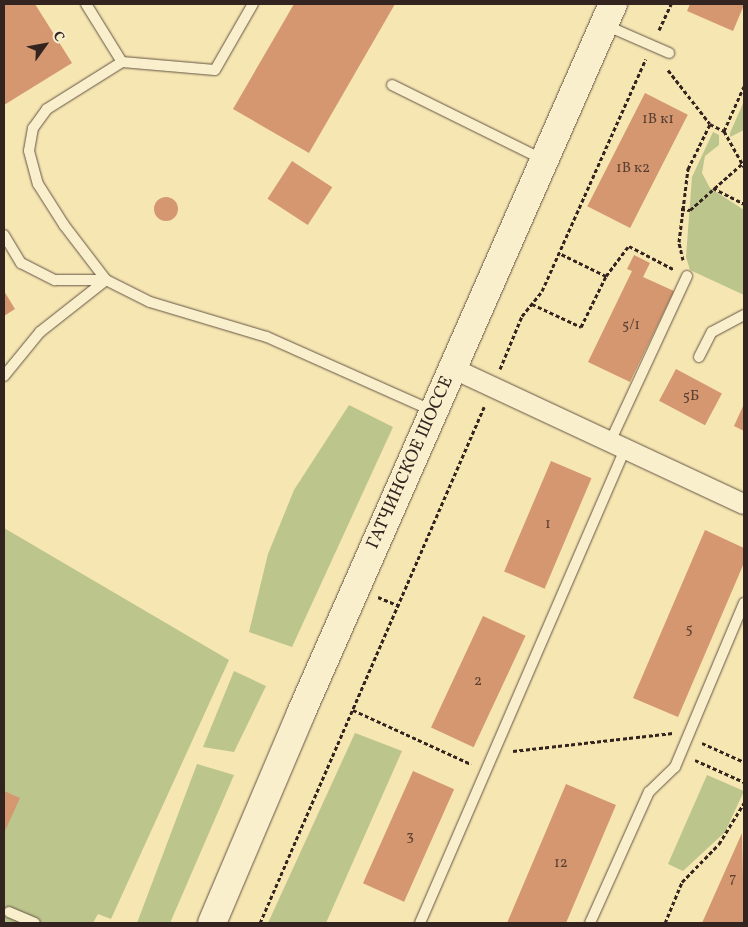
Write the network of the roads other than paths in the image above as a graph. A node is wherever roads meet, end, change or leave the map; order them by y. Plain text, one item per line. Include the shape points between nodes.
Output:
1 (86, 4) edge
2 (253, 4) edge
3 (609, 14) edge
4 (669, 53) dead end
5 (122, 62) junction
6 (392, 86) dead end
7 (545, 160) junction
8 (4, 235) edge
9 (687, 276) road end
10 (106, 280) junction
11 (744, 315) edge
12 (699, 358) dead end
13 (454, 369) junction
14 (4, 376) edge
15 (434, 411) junction
16 (618, 445) junction
17 (743, 501) edge
18 (744, 603) edge
19 (9, 912) dead end
20 (35, 923) edge
21 (212, 923) edge
22 (420, 923) edge
23 (590, 923) edge

1 - 5 lane
2 - 5 lane via 215,70
3 - 4 lane via 652,46
3 - 7 main road, ГАТЧИНСКОЕ ШОССЕ
5 - 10 lane via 47,109 33,128 29,151 38,184
6 - 7 lane
7 - 13 main road, ГАТЧИНСКОЕ ШОССЕ
8 - 10 lane via 21,263 55,280
9 - 16 lane
10 - 14 lane via 40,332
10 - 15 lane via 150,302 266,337
11 - 12 lane via 712,332
13 - 15 main road, ГАТЧИНСКОЕ ШОССЕ
13 - 16 street
15 - 21 main road, ГАТЧИНСКОЕ ШОССЕ
16 - 17 street
16 - 22 lane
18 - 23 lane via 675,767 649,792
19 - 20 lane

